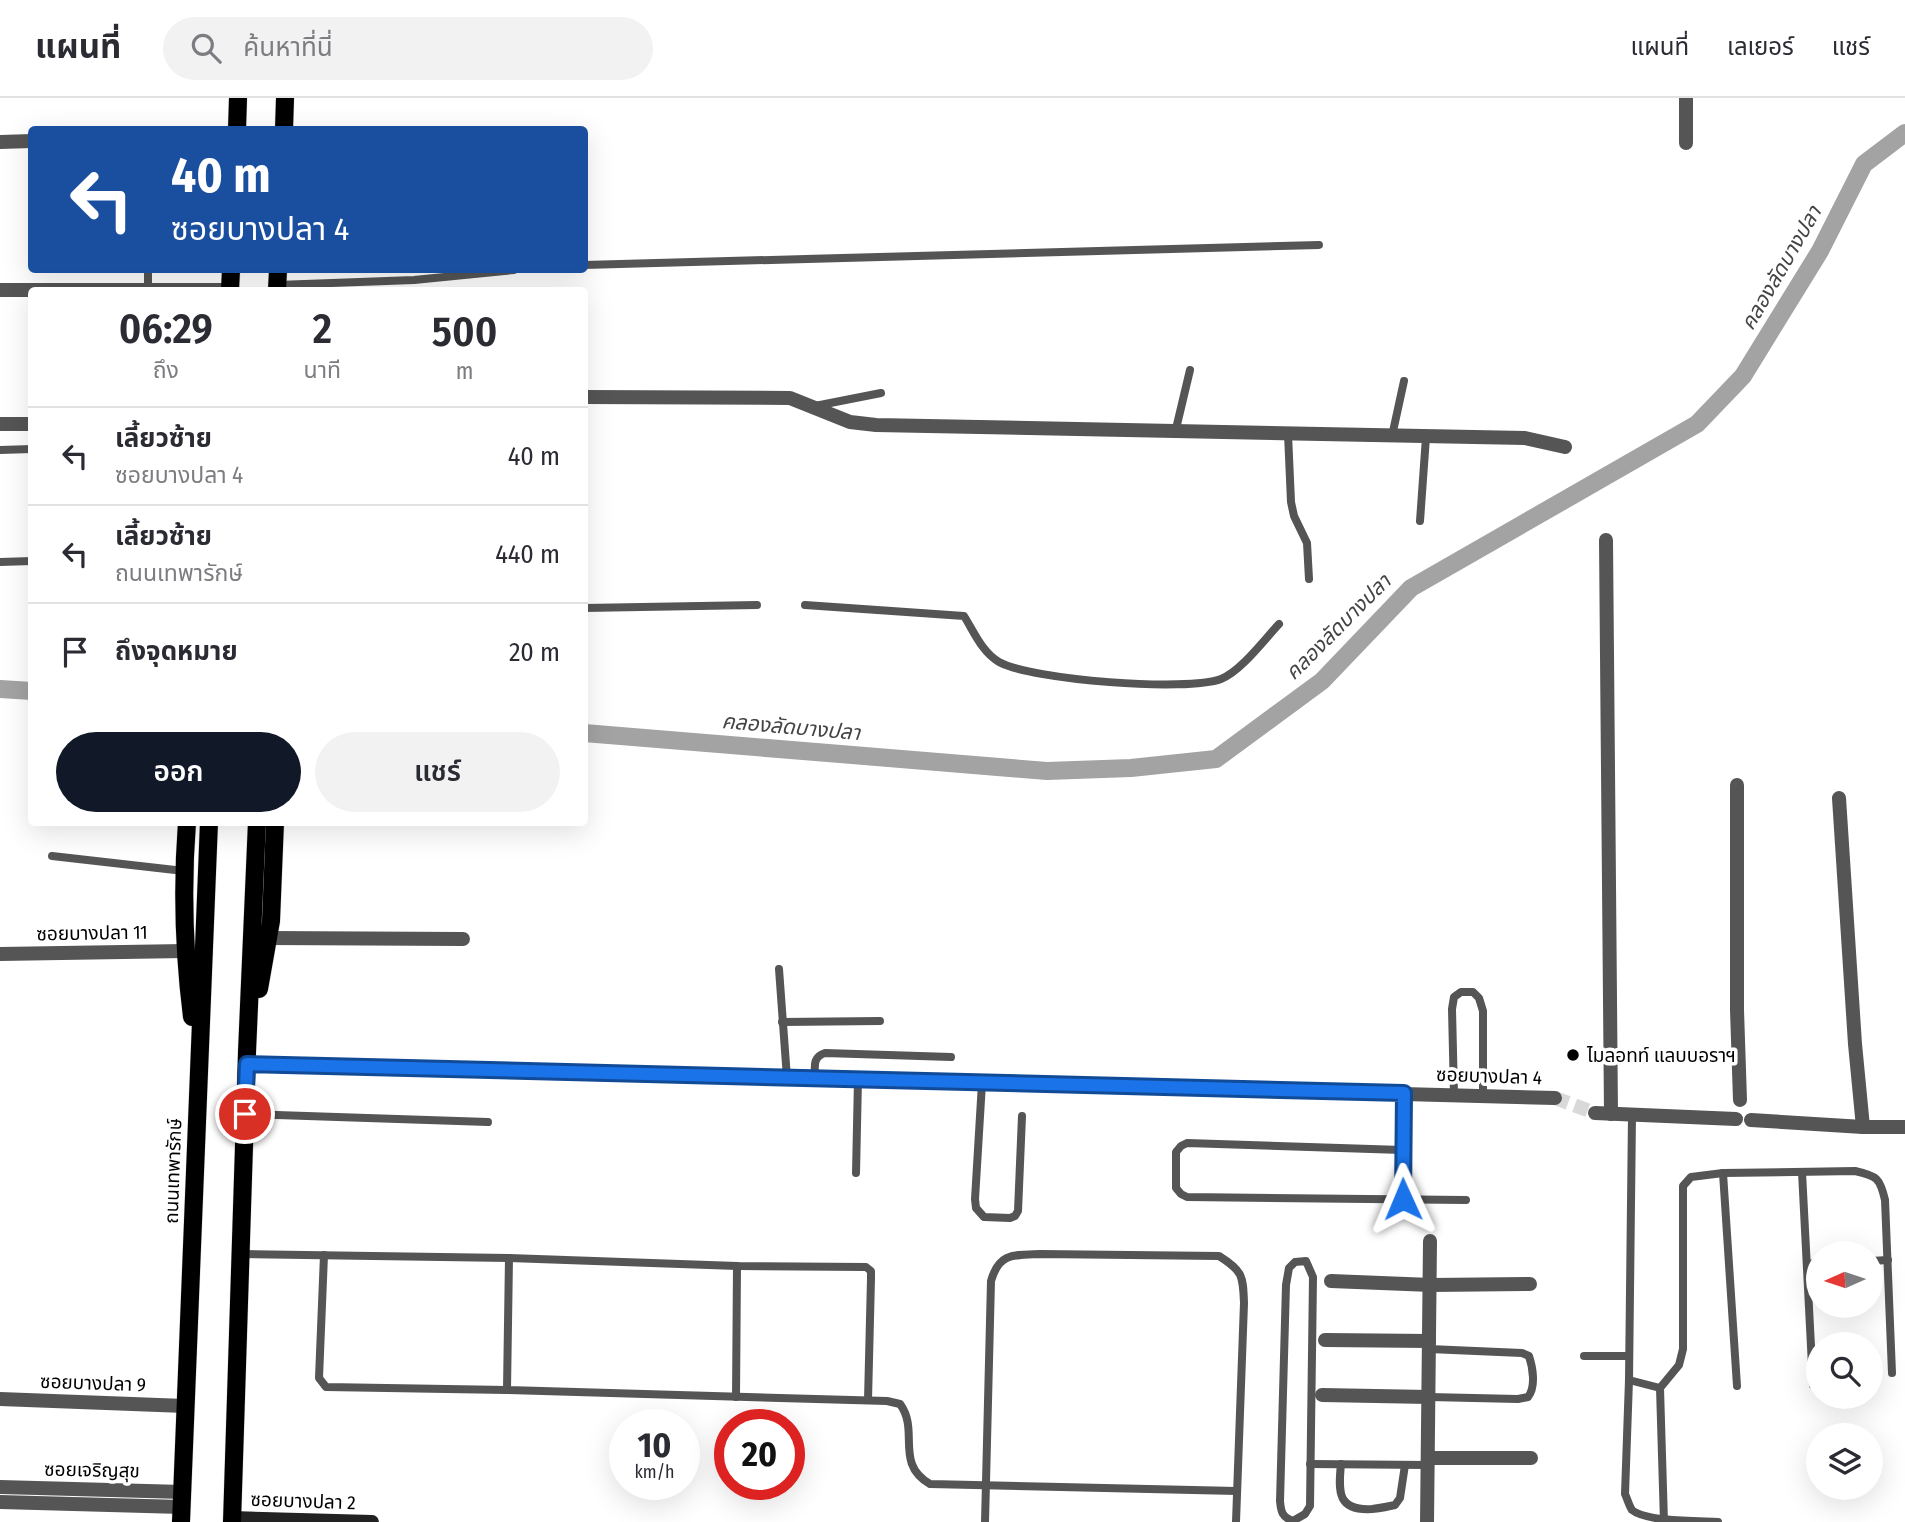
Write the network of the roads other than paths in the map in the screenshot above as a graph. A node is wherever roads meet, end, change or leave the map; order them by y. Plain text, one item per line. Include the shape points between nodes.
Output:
1 (238, 98) edge
2 (285, 98) edge
3 (1686, 98) edge
4 (237, 126) edge
5 (284, 126) edge
6 (28, 141) edge
7 (0, 142) edge
8 (1686, 143) dead end
9 (1319, 245) dead end
10 (588, 265) edge
11 (484, 273) edge
12 (277, 282) edge
13 (0, 290) edge
14 (28, 290) edge
15 (1190, 370) dead end
16 (1404, 381) dead end
17 (881, 393) dead end
18 (588, 397) edge
19 (812, 406) junction
20 (0, 424) edge
21 (28, 424) edge
22 (1175, 433) junction
23 (1288, 434) junction
24 (1392, 436) junction
25 (1426, 437) junction
26 (1565, 447) dead end
27 (28, 449) edge
28 (0, 450) edge
29 (1420, 521) dead end
30 (1606, 540) dead end
31 (28, 561) edge
32 (0, 562) edge
33 (1309, 579) dead end
34 (757, 605) dead end
35 (805, 605) dead end
36 (588, 607) edge
37 (1279, 624) dead end
38 (1737, 785) dead end
39 (1839, 798) dead end
40 (187, 826) edge
41 (257, 826) edge
42 (275, 826) edge
43 (209, 828) edge
44 (52, 856) dead end
45 (184, 871) junction
46 (268, 939) junction
47 (463, 939) dead end
48 (185, 951) junction
49 (0, 954) edge
50 (779, 969) dead end
51 (880, 1021) dead end
52 (782, 1022) junction
53 (951, 1057) dead end
54 (247, 1058) junction
55 (198, 1069) junction
56 (787, 1078) junction
57 (815, 1079) junction
58 (858, 1079) junction
59 (982, 1083) junction
60 (1404, 1093) junction
61 (1454, 1094) junction
62 (1483, 1095) junction
63 (1555, 1098) tunnel mouth
64 (1740, 1100) dead end
65 (1595, 1113) tunnel mouth
66 (245, 1114) junction
67 (1611, 1114) junction
68 (1632, 1115) junction
69 (1022, 1116) dead end
70 (1736, 1119) dead end
71 (1751, 1120) dead end
72 (488, 1122) dead end
73 (1863, 1127) junction
74 (1905, 1127) edge
75 (1402, 1150) junction
76 (1723, 1172) junction
77 (1802, 1172) junction
78 (856, 1173) dead end
79 (1403, 1199) junction
80 (1466, 1200) dead end
81 (1430, 1241) dead end
82 (1806, 1246) edge
83 (240, 1254) junction
84 (324, 1255) junction
85 (509, 1258) junction
86 (1883, 1260) edge
87 (1888, 1260) junction
88 (737, 1266) junction
89 (1331, 1281) dead end
90 (1530, 1284) dead end
91 (1431, 1285) junction
92 (1325, 1340) dead end
93 (1429, 1345) junction
94 (1584, 1356) dead end
95 (1629, 1356) junction
96 (1892, 1373) dead end
97 (1629, 1380) junction
98 (1737, 1386) dead end
99 (1660, 1388) junction
100 (507, 1390) junction
101 (1322, 1395) dead end
102 (736, 1397) junction
103 (1429, 1397) junction
104 (0, 1399) edge
105 (868, 1400) junction
106 (186, 1406) junction
107 (1531, 1458) dead end
108 (1427, 1461) junction
109 (1310, 1464) junction
110 (1341, 1464) junction
111 (1405, 1465) junction
112 (986, 1485) junction
113 (0, 1487) edge
114 (1237, 1491) junction
115 (0, 1502) edge
116 (182, 1507) edge
117 (232, 1520) edge
118 (1664, 1521) edge
119 (372, 1522) edge
120 (985, 1522) edge
121 (1236, 1522) edge
122 (1427, 1522) edge
123 (1718, 1522) edge

1 - 4 main road
2 - 5 main road
3 - 8 street
6 - 7 street
9 - 10 lane
11 - 12 lane via 414,280
13 - 14 street
15 - 22 lane
16 - 24 lane
17 - 19 lane
18 - 19 street via 775,397
19 - 22 street via 850,422 876,425
20 - 21 street
22 - 23 street
23 - 24 street
23 - 33 lane via 1291,502 1307,543
24 - 25 street
25 - 26 street via 1525,438
25 - 29 lane
27 - 28 lane
30 - 67 street
31 - 32 lane
34 - 36 lane
35 - 37 lane via 964,616 981,646 997,661 1037,673 1113,683 1193,684 1225,678
38 - 64 street
39 - 73 street
40 - 45 main road
41 - 54 main road
42 - 46 main road
43 - 55 main road, ถนนเทพารักษ์
44 - 45 lane
45 - 48 main road
46 - 47 street
46 - 54 main road
48 - 49 street, ซอยบางปลา 11
48 - 55 main road
50 - 52 lane
51 - 52 lane
52 - 56 lane
53 - 57 lane via 825,1053 815,1059
54 - 56 street, ซอยบางปลา 4
54 - 66 main road
55 - 106 main road, ถนนเทพารักษ์
56 - 57 street, ซอยบางปลา 4
57 - 58 street, ซอยบางปลา 4
58 - 59 street, ซอยบางปลา 4
58 - 78 lane
59 - 60 street, ซอยบางปลา 4
59 - 69 lane via 975,1208 984,1217 1010,1219 1018,1211
60 - 61 street, ซอยบางปลา 4
60 - 75 lane
61 - 62 street, ซอยบางปลา 4
61 - 62 lane via 1454,997 1473,992 1483,1011
62 - 63 street, ซอยบางปลา 4
65 - 67 street
66 - 72 lane
66 - 83 main road
67 - 68 street
68 - 70 street
68 - 95 lane
71 - 73 street
73 - 74 street
75 - 79 lane
75 - 79 lane via 1187,1143 1176,1152 1176,1188 1187,1197
76 - 77 lane
76 - 98 lane
76 - 99 lane via 1691,1177 1683,1186 1683,1349 1679,1365
77 - 82 lane
77 - 87 lane via 1874,1175 1885,1200
79 - 80 lane
81 - 91 street
83 - 84 lane
83 - 117 main road
84 - 85 lane
84 - 100 lane via 319,1378 326,1387
85 - 88 lane
85 - 100 lane
86 - 87 lane
87 - 96 lane
88 - 102 lane
88 - 105 lane via 856,1266 871,1271
89 - 91 street
90 - 91 street
91 - 93 street
92 - 93 street
93 - 103 street
93 - 103 lane via 1530,1356 1532,1392 1518,1399
94 - 95 lane
95 - 97 lane
97 - 99 lane
97 - 118 lane via 1625,1494 1632,1509
99 - 118 lane
100 - 102 lane
101 - 103 street
102 - 105 lane
103 - 108 street
104 - 106 street, ซอยบางปลา 9
105 - 112 lane via 900,1404 905,1410 910,1462 918,1477 930,1484
106 - 116 main road, ถนนเทพารักษ์
107 - 108 street
108 - 111 lane
108 - 122 street
109 - 109 lane via 1313,1277 1306,1261 1289,1268 1286,1284 1280,1501 1286,1519 1298,1519 1310,1506
109 - 110 lane
110 - 111 lane
110 - 111 lane via 1341,1496 1357,1510 1395,1505
112 - 114 lane
112 - 114 lane via 991,1281 1002,1259 1040,1254 1219,1256 1236,1266 1243,1282
112 - 120 lane
113 - 116 street, ซอยเจริญสุข
114 - 121 lane
115 - 116 street
117 - 119 street, ซอยบางปลา 2
118 - 123 lane

